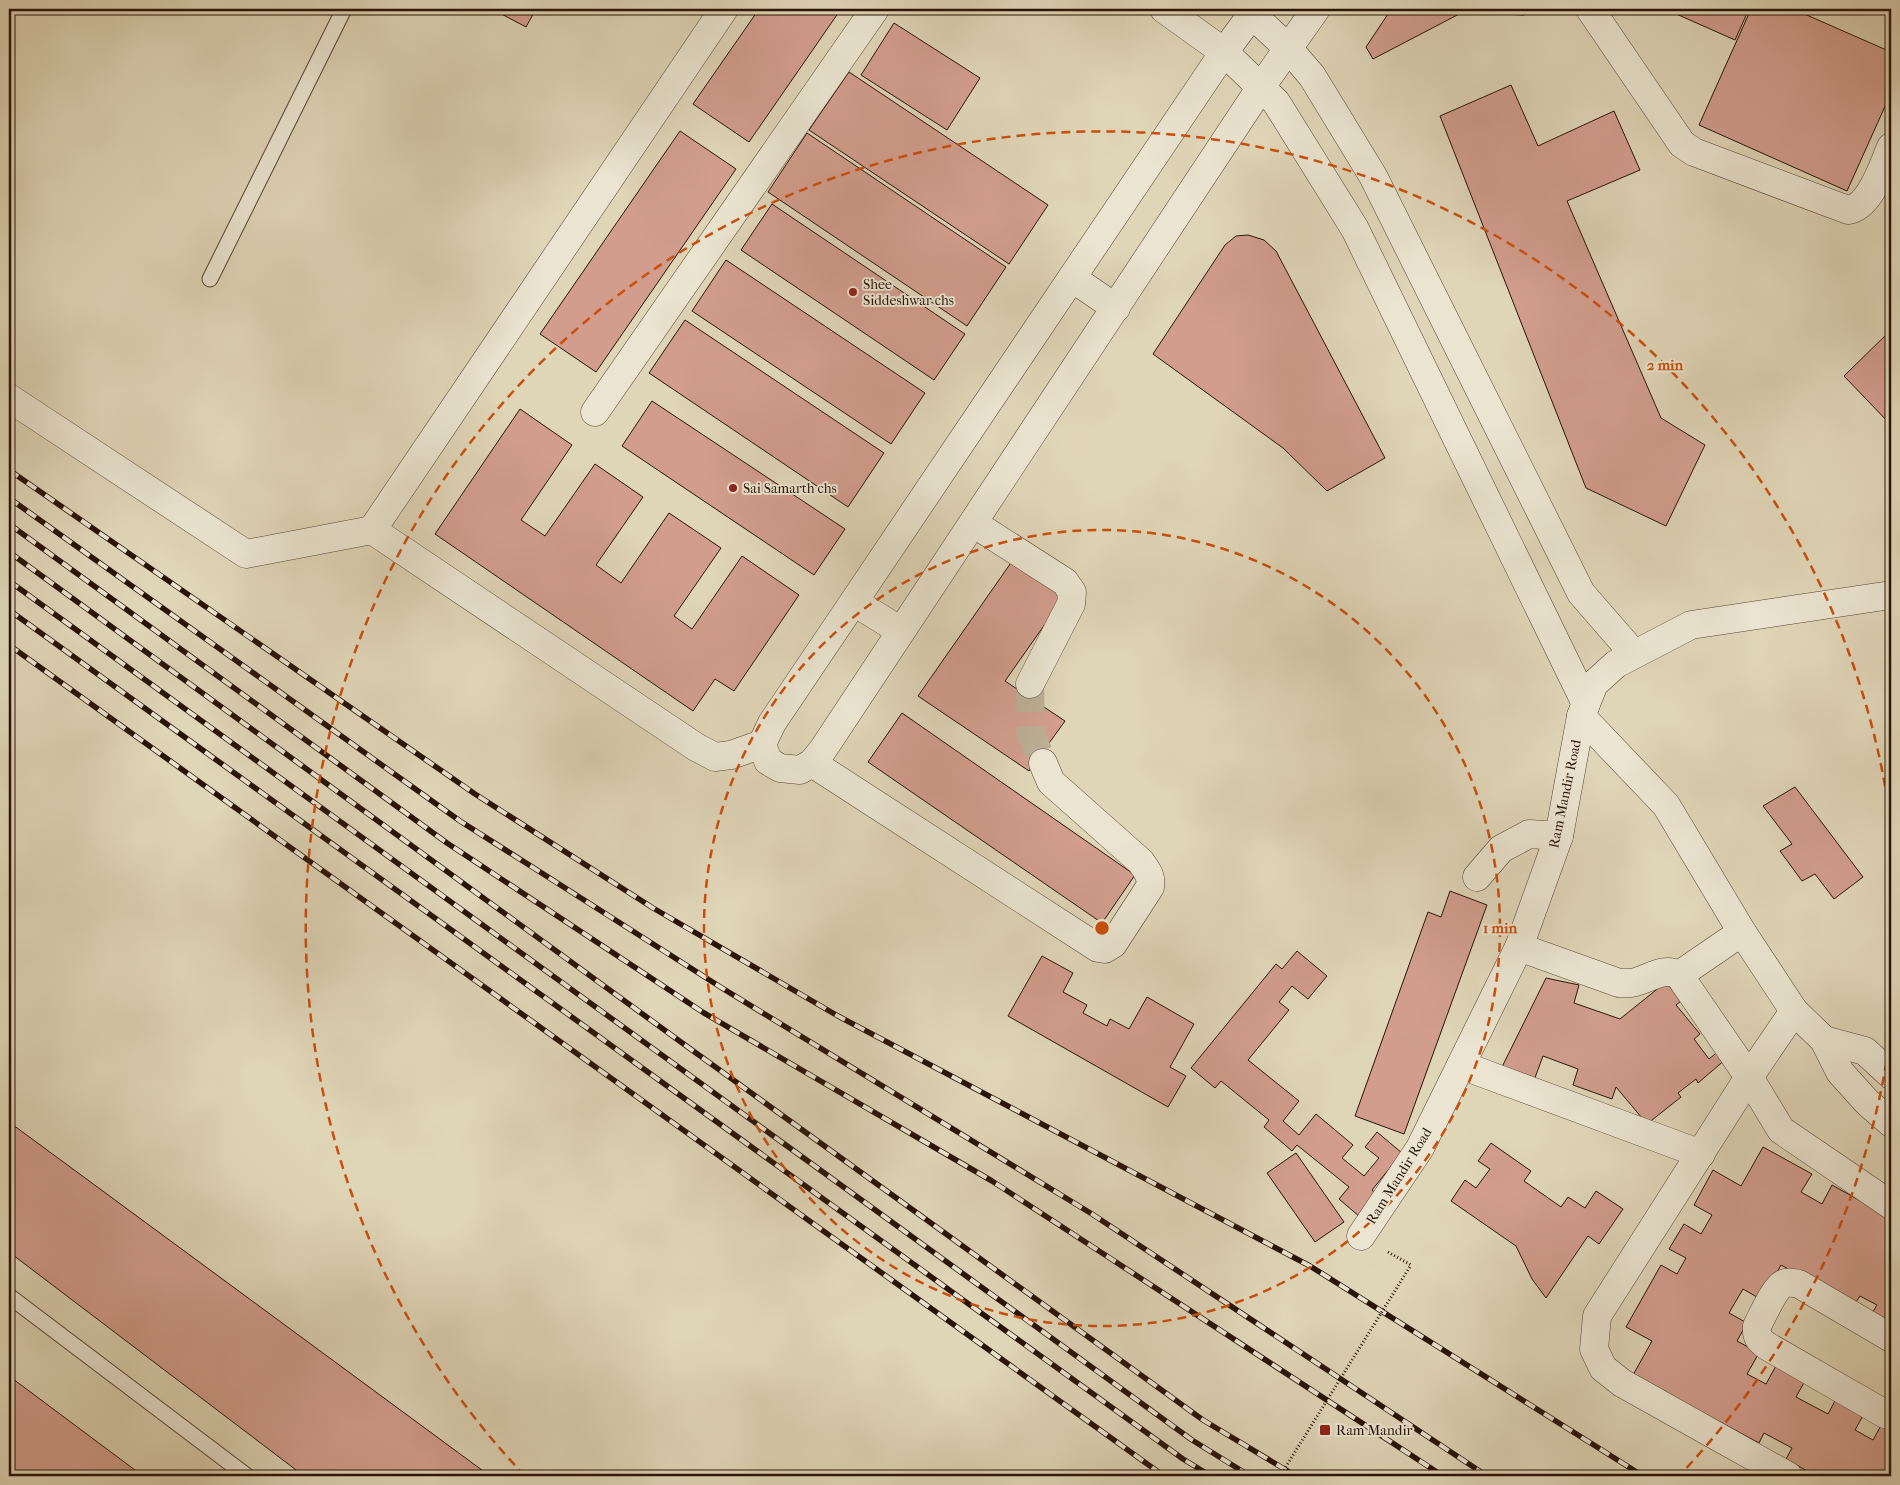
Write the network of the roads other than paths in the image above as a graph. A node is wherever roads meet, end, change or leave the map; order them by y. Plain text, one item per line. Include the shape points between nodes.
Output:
1 (344, 9) edge
2 (724, 9) edge
3 (875, 9) edge
4 (1164, 9) edge
5 (1316, 9) edge
6 (1590, 9) edge
7 (1251, 10) edge
8 (1288, 48) junction
9 (1224, 52) junction
10 (1261, 87) junction
11 (1891, 147) edge
12 (1072, 278) junction
13 (210, 279) dead end
14 (1116, 308) junction
15 (9, 398) edge
16 (595, 412) dead end
17 (973, 522) junction
18 (372, 530) junction
19 (1581, 593) junction
20 (1891, 595) edge
21 (854, 602) junction
22 (1542, 615) junction
23 (901, 631) junction
24 (1634, 654) junction
25 (1030, 684) tunnel mouth
26 (1583, 710) junction
27 (762, 744) junction
28 (812, 763) junction
29 (1043, 764) tunnel mouth
30 (1559, 836) junction
31 (1477, 877) dead end
32 (1742, 932) junction
33 (1528, 959) junction
34 (1679, 975) junction
35 (1794, 1011) junction
36 (1824, 1040) junction
37 (1461, 1065) junction
38 (1891, 1075) edge
39 (1749, 1077) junction
40 (1891, 1123) edge
41 (1701, 1154) junction
42 (1891, 1206) edge
43 (1361, 1236) dead end
44 (9, 1296) edge
45 (1891, 1338) edge
46 (1891, 1414) edge
47 (247, 1476) edge
48 (1788, 1476) edge

1 - 13 lane
2 - 18 street
3 - 16 street
4 - 9 street
5 - 8 street
6 - 11 street via 1682,144 1694,152 1848,210 1859,206 1869,195
7 - 8 street
7 - 9 street
8 - 10 street
8 - 19 street via 1312,76 1372,176
9 - 10 street
9 - 12 street
10 - 14 street
10 - 22 street via 1276,102 1355,229
12 - 14 street
12 - 21 street
14 - 17 street
15 - 18 street via 246,554
17 - 23 street
17 - 25 street via 1065,582 1072,592 1071,604
18 - 27 street via 696,747 715,757
19 - 22 street
19 - 24 street
20 - 24 street, Ram Mandir Road via 1691,625
21 - 23 street
21 - 27 street via 772,723
22 - 26 street
23 - 28 street
24 - 26 street, Ram Mandir Road via 1616,664 1594,684
26 - 30 street, Ram Mandir Road
26 - 32 street via 1666,805
27 - 28 street via 768,761 780,768 800,770
28 - 29 street via 1104,949 1113,944 1150,887 1149,873 1141,862 1051,782
30 - 31 street via 1529,834 1501,849
30 - 33 street, Ram Mandir Road
32 - 34 street
32 - 35 street
33 - 34 street via 1619,982 1632,982 1672,971
33 - 37 street, Ram Mandir Road
34 - 39 street
35 - 36 street
35 - 39 street
36 - 38 street via 1865,1051
36 - 40 street via 1840,1072
37 - 41 street
37 - 43 street, Ram Mandir Road via 1420,1148
39 - 41 street
39 - 42 street via 1781,1130
41 - 48 street via 1597,1316 1594,1349 1603,1368 1622,1383
44 - 47 lane
45 - 46 street via 1792,1282 1783,1284 1778,1290 1756,1326 1759,1340 1767,1346 1885,1414

